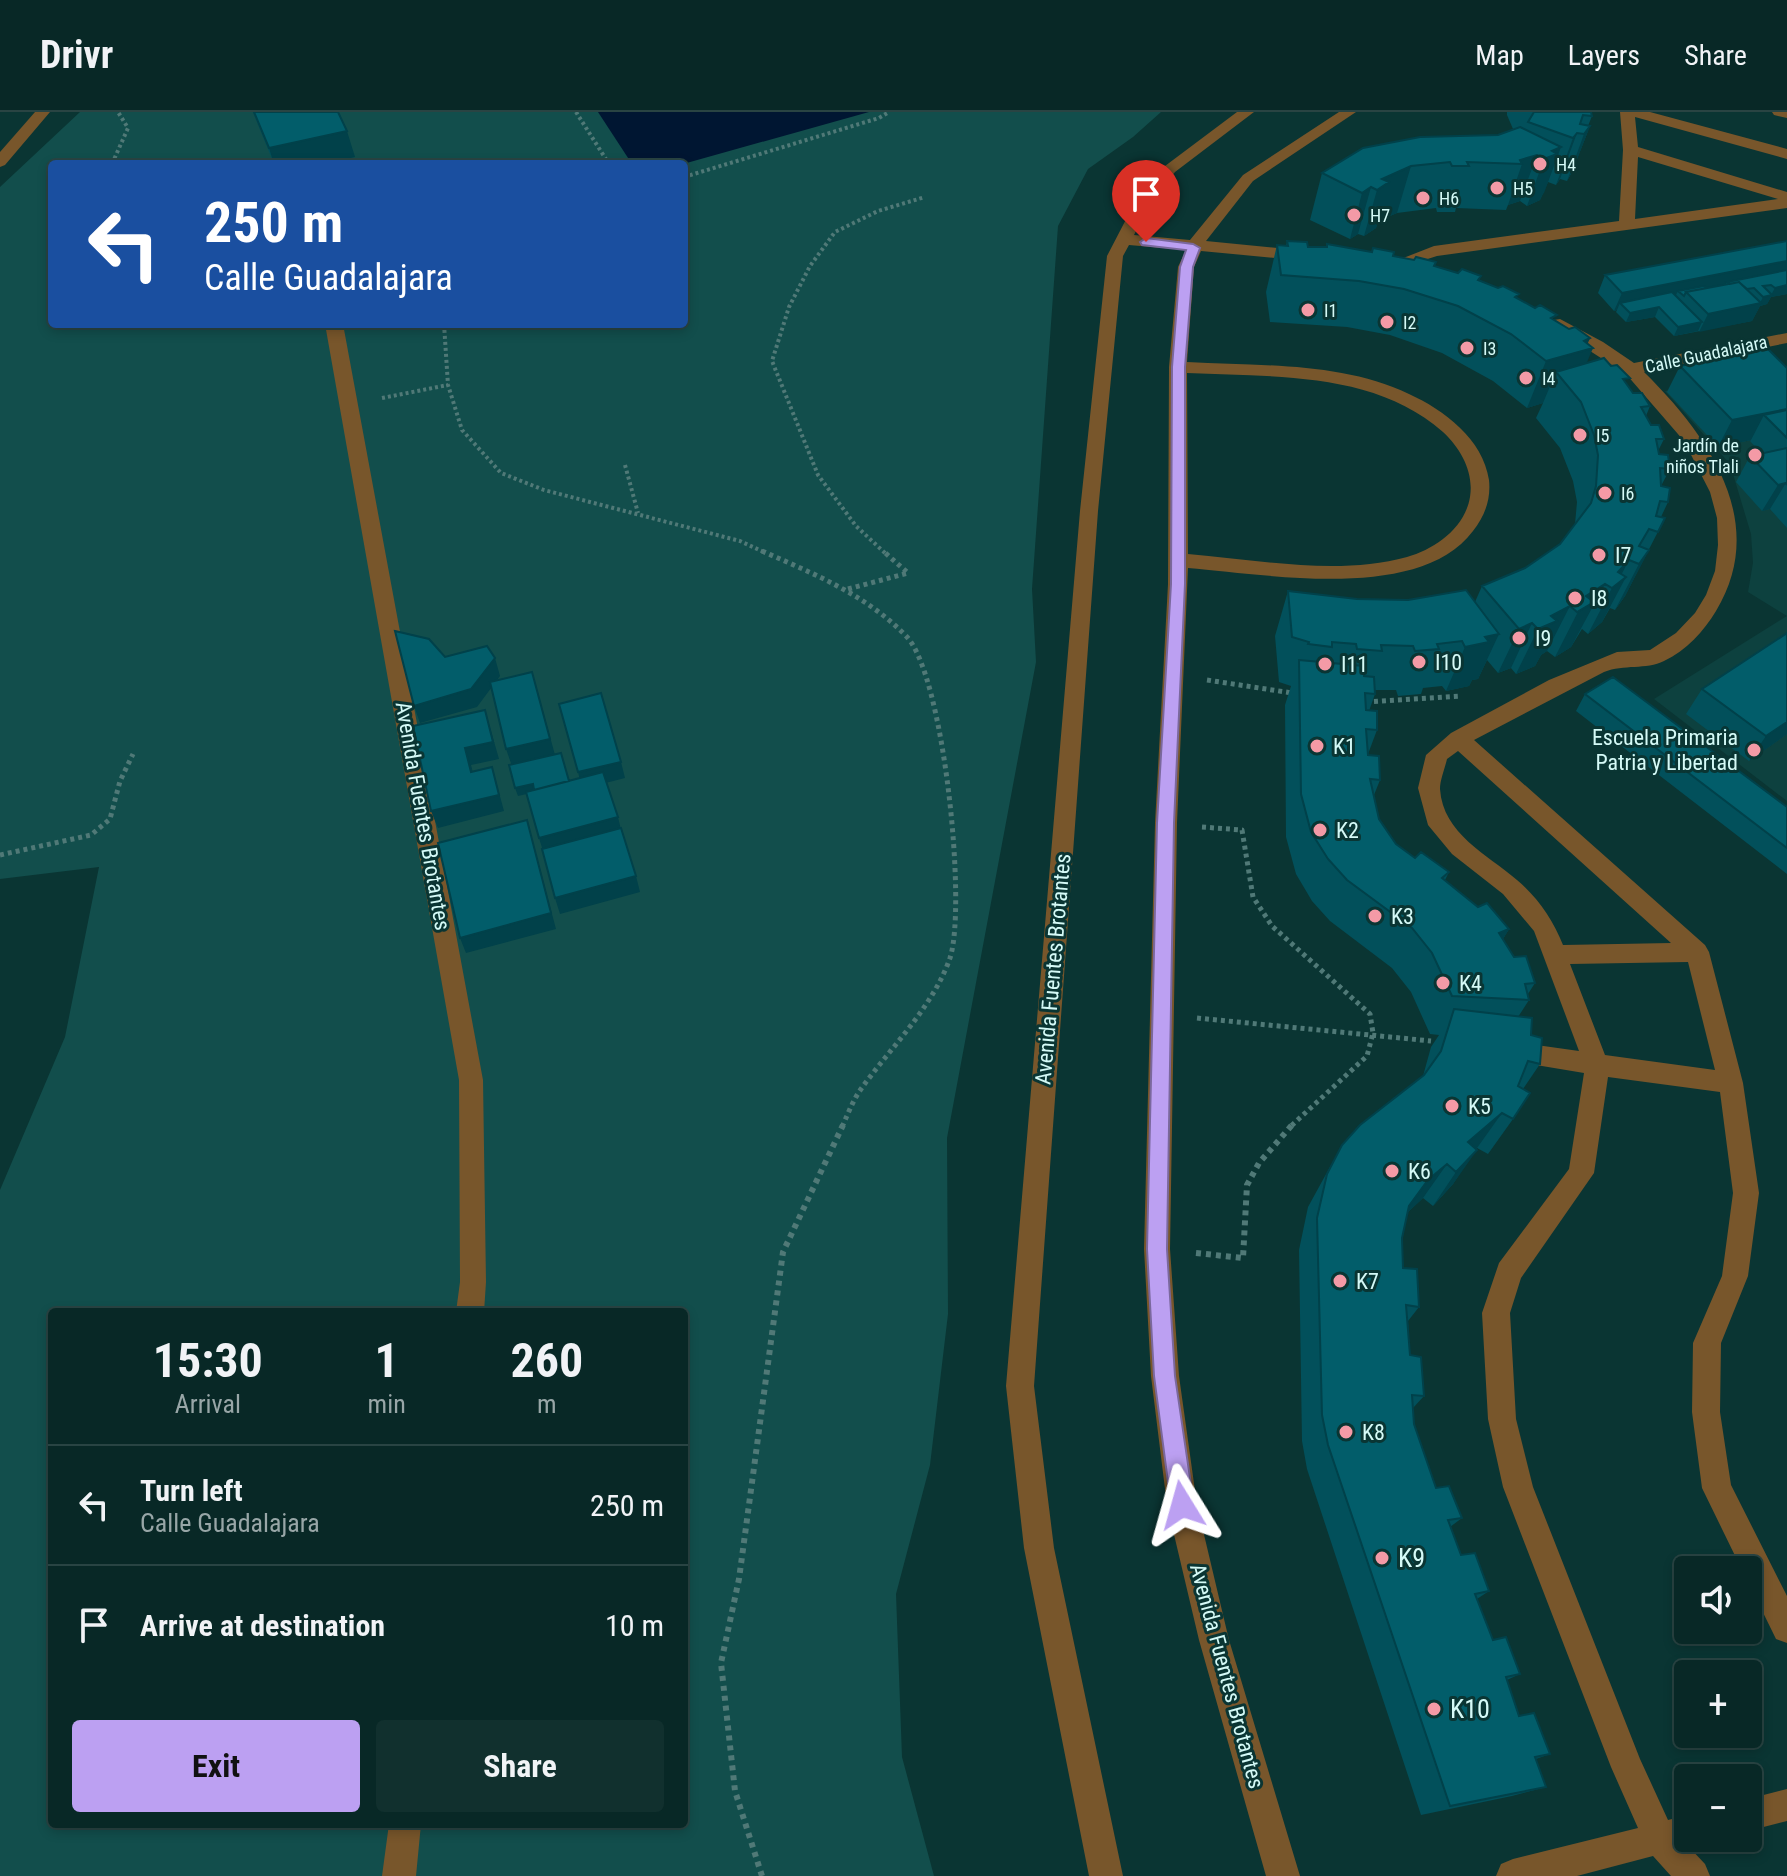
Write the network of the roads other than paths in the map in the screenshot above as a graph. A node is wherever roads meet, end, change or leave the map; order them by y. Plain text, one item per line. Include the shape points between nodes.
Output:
1 (43, 112) edge
2 (1247, 112) edge
3 (1349, 112) edge
4 (1627, 112) edge
5 (1633, 112) edge
6 (1779, 112) edge
7 (1787, 114) edge
8 (1631, 150) junction
9 (1787, 154) edge
10 (0, 162) edge
11 (1787, 200) edge
12 (1627, 227) junction
13 (1122, 239) junction
14 (1193, 248) junction
15 (1319, 257) edge
16 (1422, 271) edge
17 (1538, 313) edge
18 (335, 328) edge
19 (1787, 338) edge
20 (1178, 367) junction
21 (1632, 369) junction
22 (1178, 560) junction
23 (1459, 739) junction
24 (1697, 952) junction
25 (1556, 955) junction
26 (1431, 1041) road end
27 (1597, 1066) junction
28 (1731, 1083) junction
29 (470, 1308) edge
30 (1787, 1628) edge
31 (1787, 1805) edge
32 (1762, 1811) edge
33 (405, 1828) edge
34 (1673, 1835) edge
35 (399, 1876) edge
36 (1106, 1876) edge
37 (1283, 1876) edge
38 (1513, 1876) edge
39 (1693, 1876) edge

1 - 10 street
2 - 13 street, Avenida Fuentes Brotantes via 1170,169
3 - 14 street, Avenida Fuentes Brotantes via 1248,178
4 - 8 street
5 - 9 street
6 - 7 street
8 - 11 street
8 - 12 street
11 - 12 street
12 - 16 street via 1434,251 1388,263
13 - 14 street
13 - 36 street, Avenida Fuentes Brotantes via 1115,256 1089,511 1020,1386 1039,1548
14 - 15 street
14 - 20 street, Avenida Fuentes Brotantes via 1186,267
17 - 21 street, Calle Guadalajara
18 - 29 street, Avenida Fuentes Brotantes via 471,1080
19 - 21 street, Calle Guadalajara
20 - 22 street, Avenida Fuentes Brotantes
20 - 22 street via 1327,378 1383,389 1451,428 1476,464 1481,484 1479,503 1458,537 1413,562 1355,571
21 - 23 street via 1710,468 1725,511 1727,569 1720,590 1684,636 1656,657 1620,658
22 - 37 street, Avenida Fuentes Brotantes via 1157,1249 1165,1376 1182,1505 1214,1640
23 - 24 street
23 - 25 street via 1437,755 1429,788 1439,825 1511,888 1544,926
24 - 25 street
24 - 28 street
25 - 27 street
26 - 27 street
27 - 28 street
27 - 34 street via 1581,1173 1509,1272 1496,1313 1502,1419 1518,1487 1627,1767
28 - 30 street via 1746,1193 1735,1276 1707,1343 1706,1412 1717,1488
31 - 32 street
33 - 35 street
34 - 38 street
34 - 39 street

